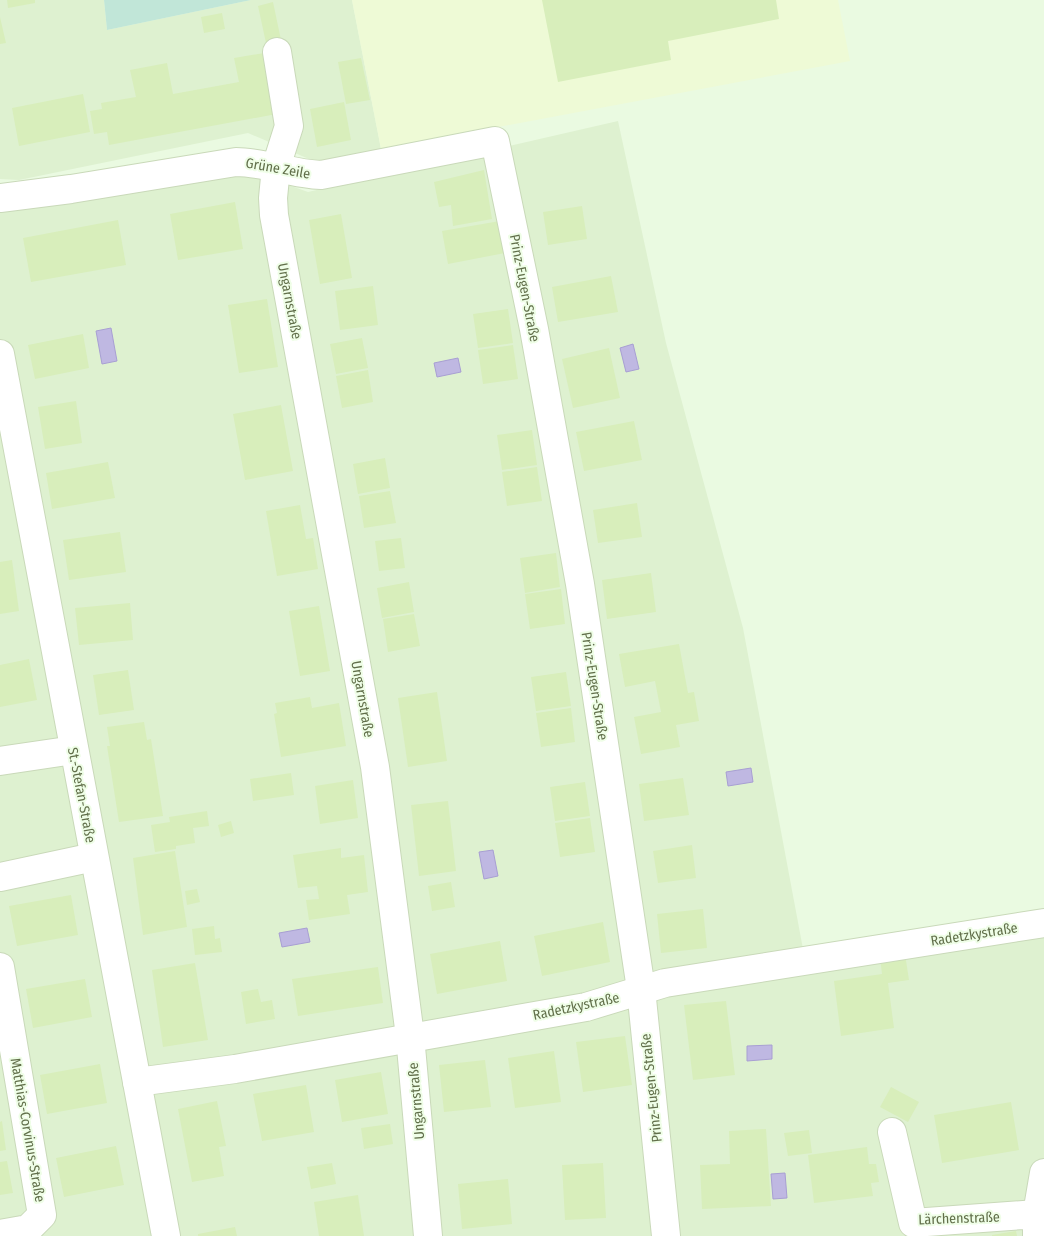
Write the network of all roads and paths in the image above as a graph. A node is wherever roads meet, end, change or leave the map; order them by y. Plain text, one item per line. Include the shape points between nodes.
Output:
1 (277, 52) dead end
2 (495, 141) joint
3 (276, 167) junction
4 (0, 198) edge
5 (0, 354) edge
6 (74, 750) junction
7 (0, 760) edge
8 (94, 857) junction
9 (0, 877) edge
10 (1044, 923) edge
11 (0, 967) edge
12 (641, 989) junction
13 (410, 1036) junction
14 (137, 1082) junction
15 (892, 1132) dead end
16 (1044, 1173) edge
17 (1037, 1225) edge
18 (0, 1234) edge
19 (166, 1236) edge
20 (428, 1236) edge
21 (666, 1236) edge

1 - 3 street, Ungarnstraße via 289,126
2 - 3 street, Grüne Zeile via 321,175
2 - 12 street, Prinz-Eugen-Straße via 534,329 580,584
3 - 4 street, Grüne Zeile via 236,162
3 - 13 street, Ungarnstraße via 274,215 375,767
5 - 6 street, St.-Stefan-Straße
6 - 7 street
6 - 8 street, St.-Stefan-Straße
8 - 9 street
8 - 14 street, St.-Stefan-Straße
10 - 12 street, Radetzkystraße
11 - 18 street, Matthias-Corvinus-Straße via 42,1215 28,1229
12 - 13 street, Radetzkystraße via 586,1007
12 - 21 street, Prinz-Eugen-Straße
13 - 14 street, Radetzkystraße
13 - 20 street, Ungarnstraße
14 - 19 street, St.-Stefan-Straße
15 - 17 street, Lärchenstraße via 914,1223
16 - 17 street, Lärchenstraße

